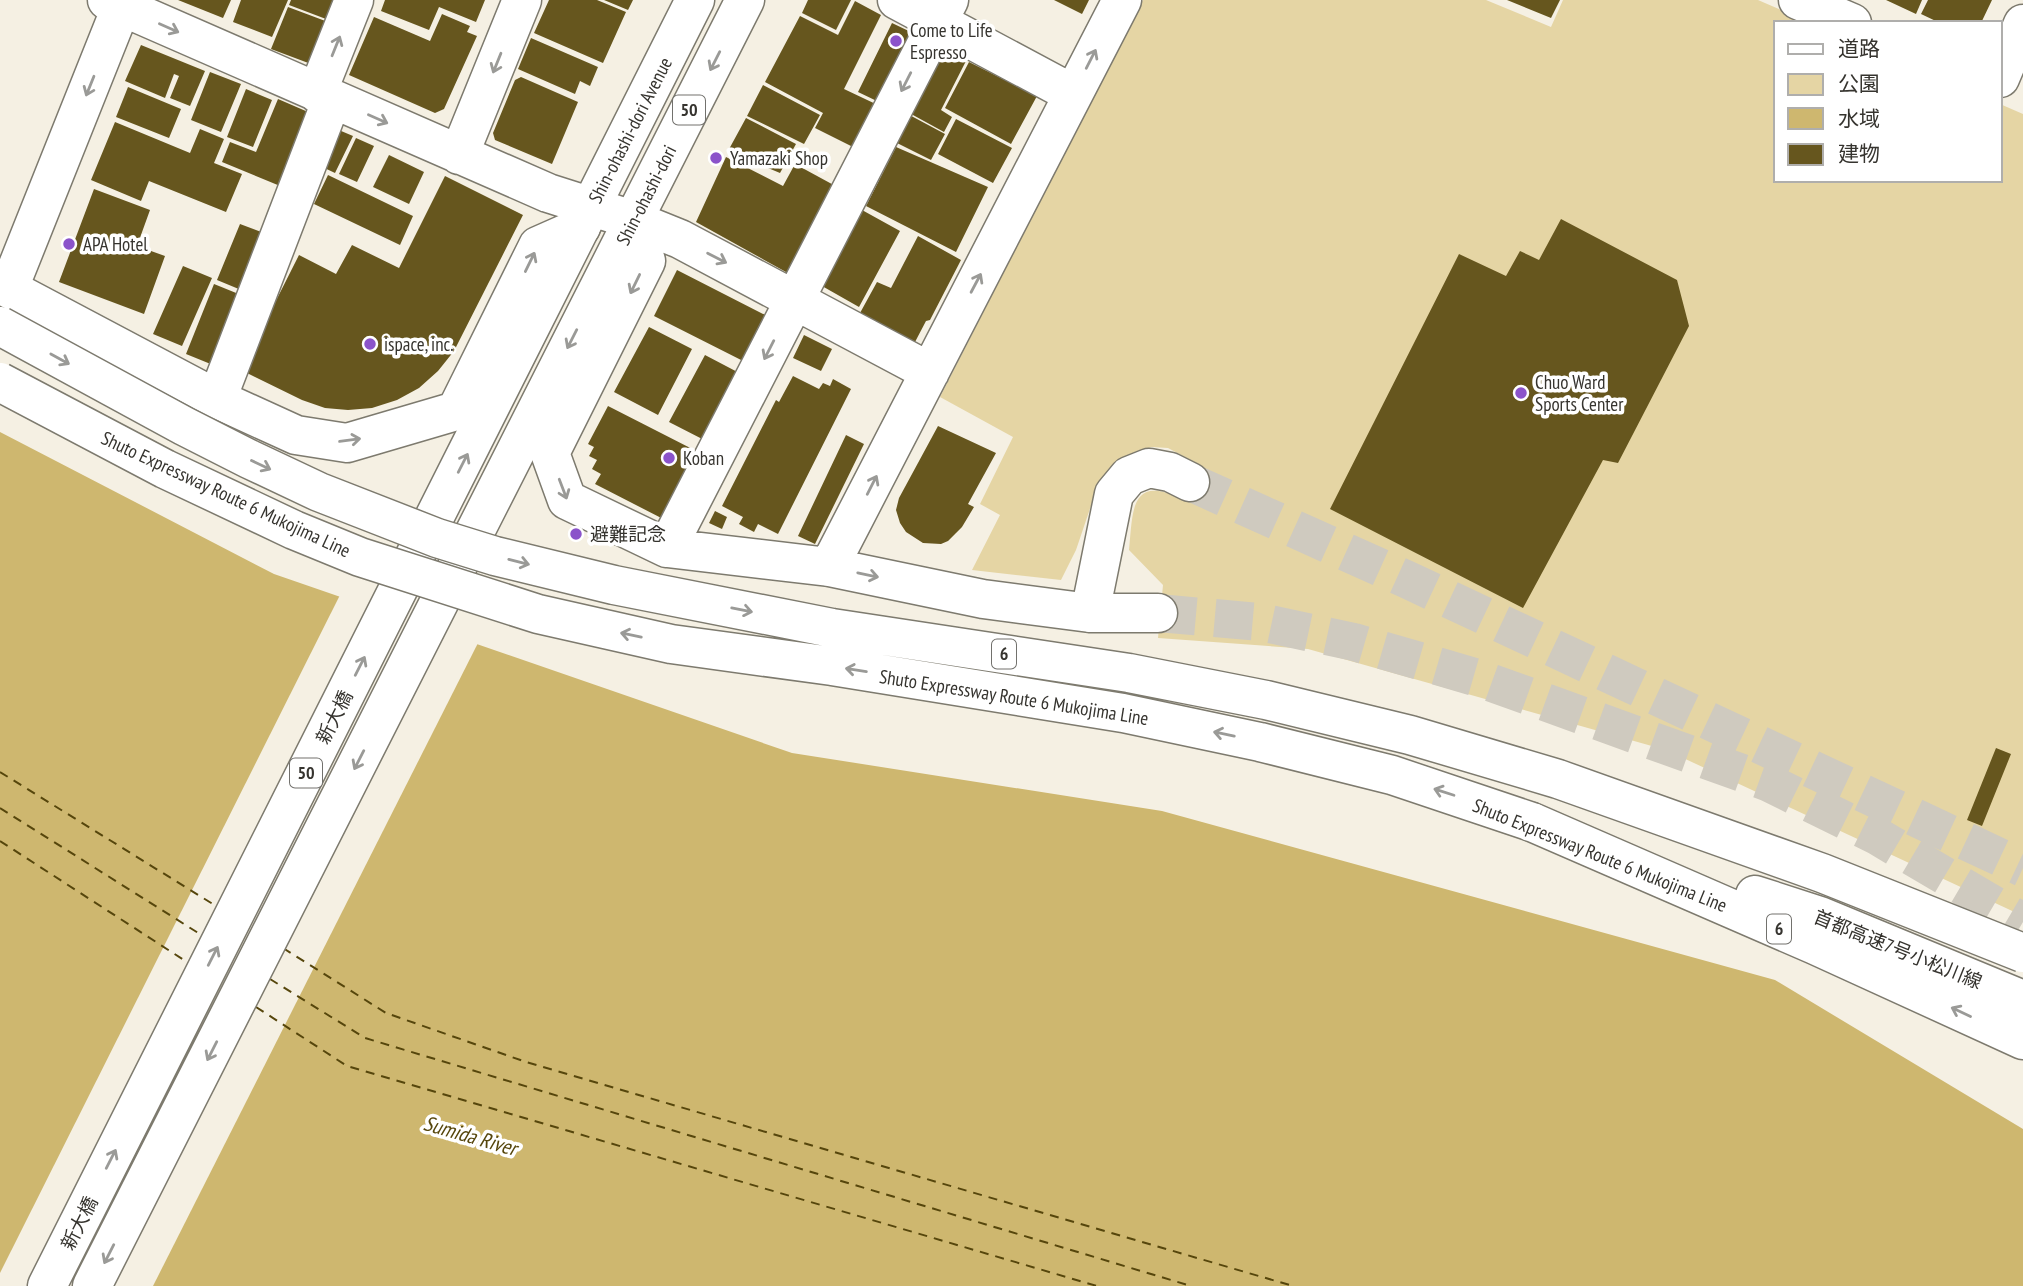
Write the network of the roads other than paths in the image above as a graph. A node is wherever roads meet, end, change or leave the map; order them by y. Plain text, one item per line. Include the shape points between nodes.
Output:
1 (354, 0) edge
2 (522, 0) edge
3 (695, 0) edge
4 (746, 0) edge
5 (897, 0) edge
6 (1122, 0) edge
7 (1798, 0) edge
8 (118, 2) edge
9 (943, 11) edge
10 (1847, 21) edge
11 (2023, 24) edge
12 (2002, 73) edge
13 (2002, 87) edge
14 (1073, 94) junction
15 (324, 96) junction
16 (2023, 96) edge
17 (459, 155) junction
18 (633, 220) junction
19 (579, 231) junction
20 (4, 286) edge
21 (795, 299) junction
22 (0, 326) edge
23 (930, 372) junction
24 (0, 382) edge
25 (217, 399) junction
26 (1190, 482) tunnel mouth
27 (667, 548) junction
28 (829, 567) junction
29 (1090, 613) junction
30 (1158, 614) tunnel mouth
31 (1532, 822) junction
32 (2023, 953) edge
33 (2023, 1000) edge
34 (2023, 1040) edge
35 (47, 1286) edge
36 (92, 1286) edge

15 -> 1 main road
2 -> 17 main road
3 - 19 main road, Shin-ohashi-dori Avenue / 50
4 -> 18 main road, Shin-ohashi-dori / 50
5 - 9 main road
14 -> 6 main road
7 - 10 main road
8 -> 15 main road
8 -> 20 main road
9 - 14 main road
9 -> 21 main road
11 - 12 main road
13 - 16 main road
23 -> 14 main road
15 -> 17 main road
15 - 25 main road
17 - 19 main road via 548,193
18 - 19 main road
18 -> 21 main road via 680,239
18 -> 27 main road via 646,261 550,453 567,500
18 -> 36 main road, Shin-ohashi-dori / 50, bridge
25 -> 19 main road via 296,435 347,443 456,411 538,246
35 -> 19 main road, 新大橋 / 50, bridge
20 - 25 main road
21 - 23 main road
21 -> 27 main road
22 -> 32 main road, Shuto Expressway Route 6 Mukojima Line / 6, bridge via 184,426 330,497 495,556 832,628 1129,673 1410,734 1570,783 1822,873
28 -> 23 main road
31 -> 24 main road, Shuto Expressway Route 6 Mukojima Line / 6, bridge via 1392,775 1260,742 832,666 671,644 538,614 384,566 294,530 165,469
26 - 29 main road via 1149,468 1129,476 1114,494
27 - 28 main road
28 -> 29 main road via 983,599
29 - 30 main road
31 - 33 main road, 首都高速7号小松川線 via 1820,916
34 -> 31 main road, Shuto Expressway Route 6 Mukojima Line / 6

